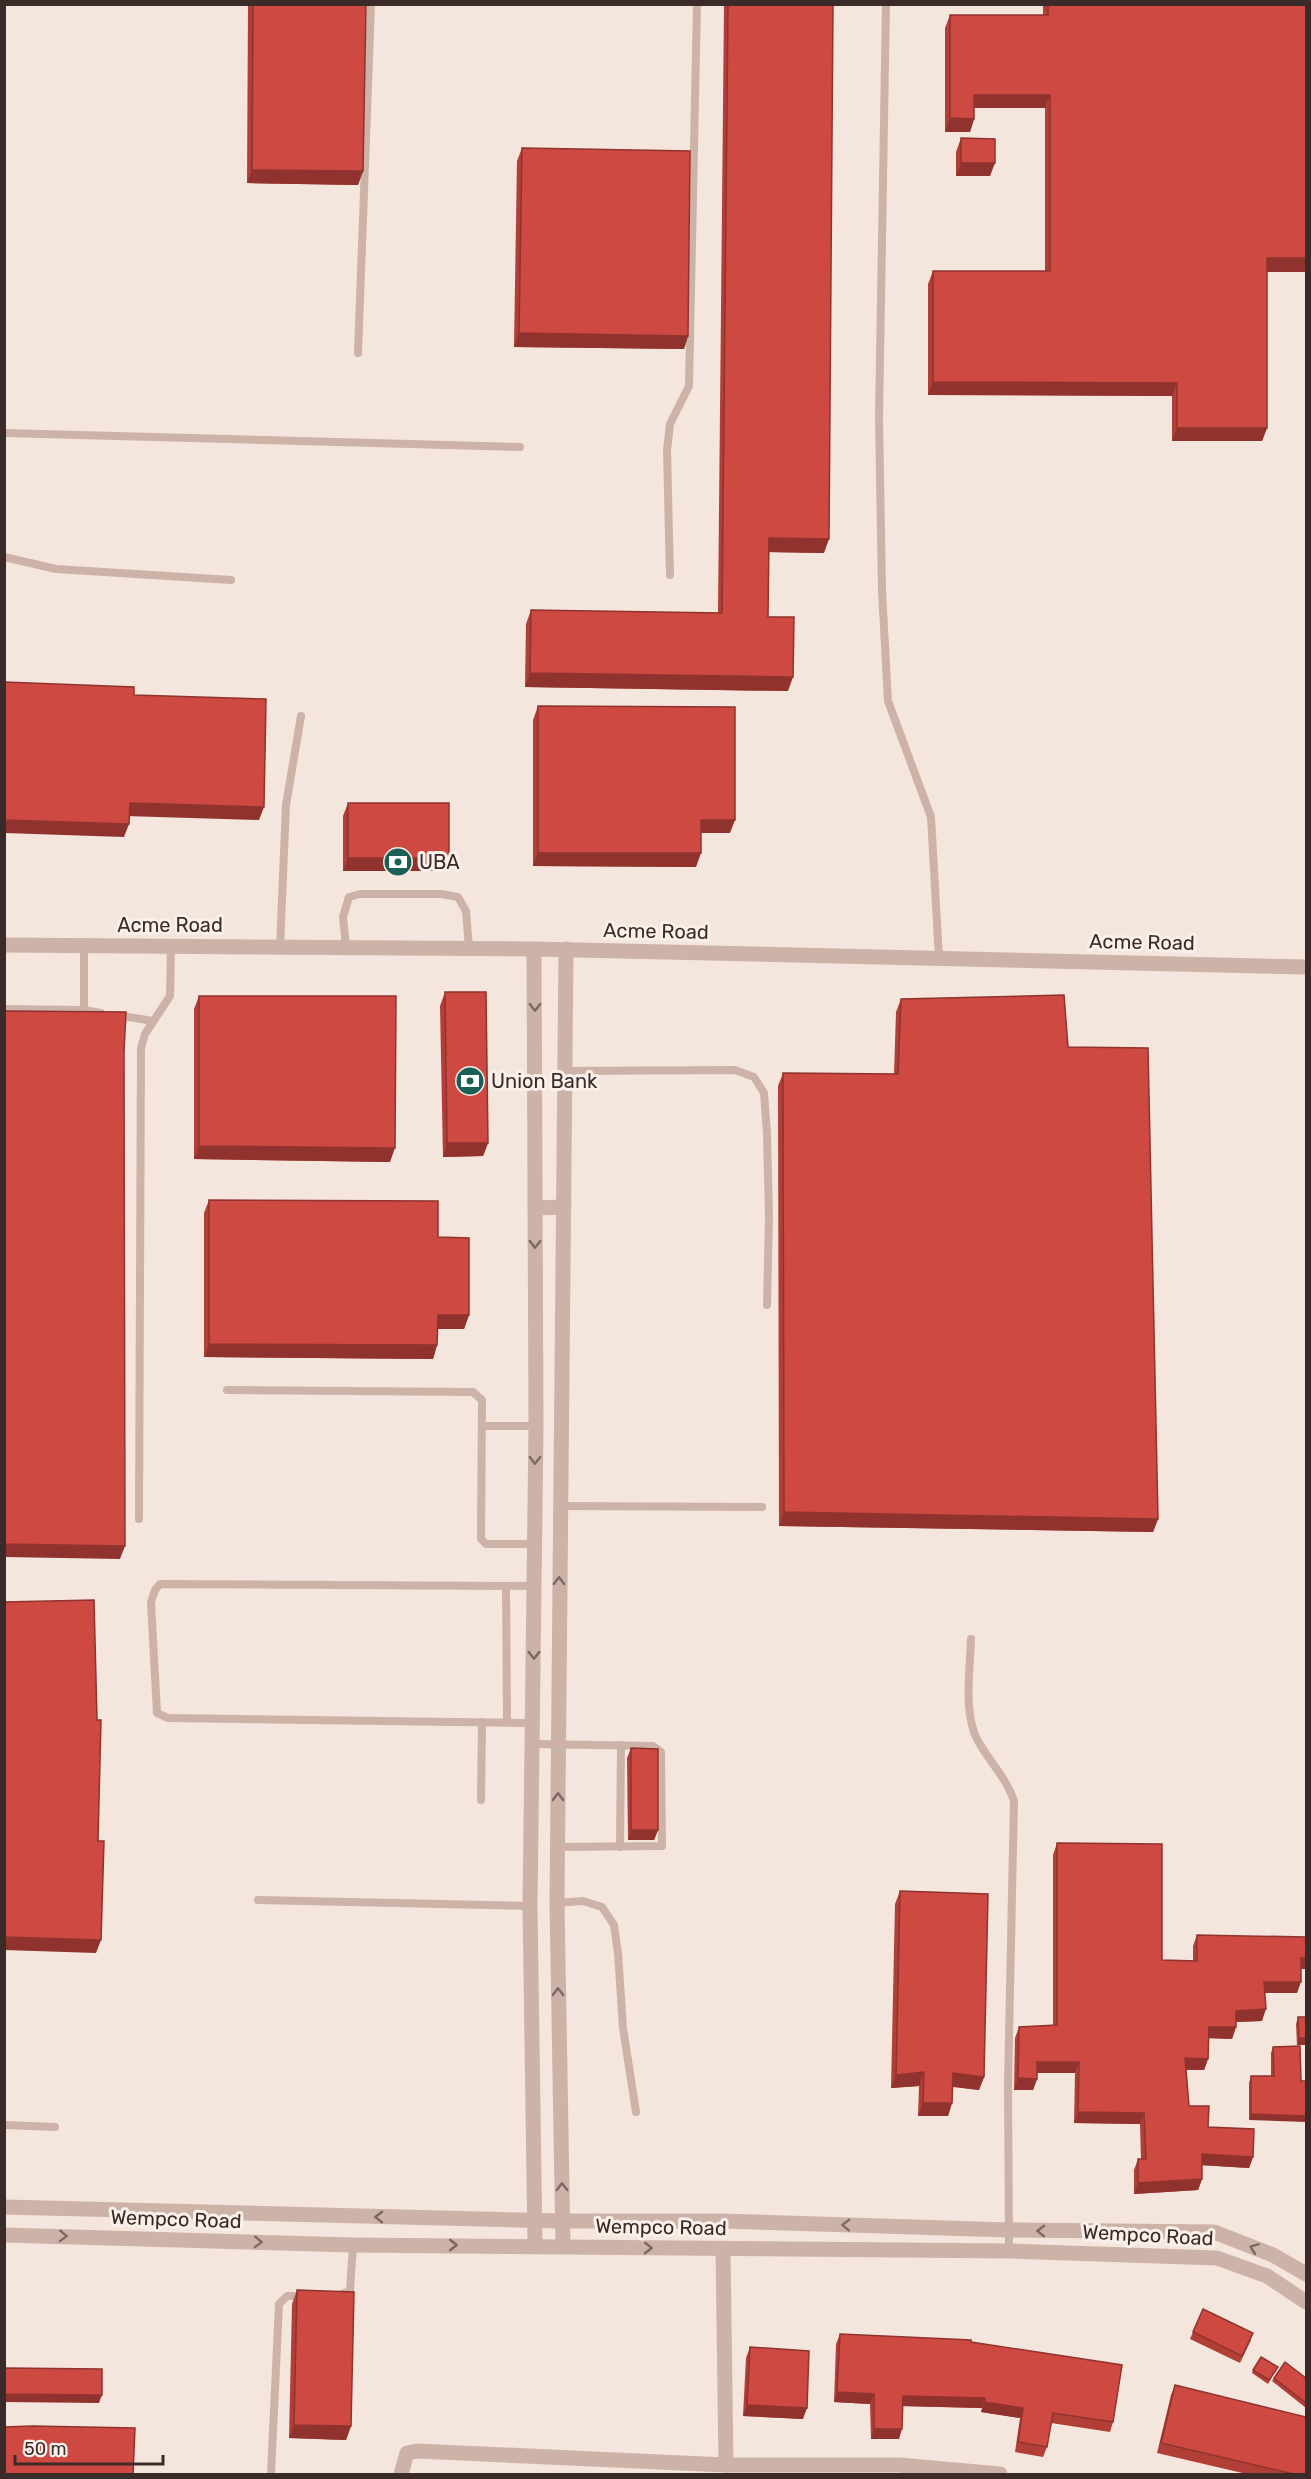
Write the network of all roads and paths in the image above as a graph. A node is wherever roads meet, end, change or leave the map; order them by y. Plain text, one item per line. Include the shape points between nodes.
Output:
1 (370, 4) edge
2 (697, 4) edge
3 (886, 4) edge
4 (358, 353) dead end
5 (4, 434) edge
6 (520, 447) dead end
7 (4, 557) edge
8 (670, 575) dead end
9 (231, 579) dead end
10 (301, 716) dead end
11 (4, 945) edge
12 (84, 945) junction
13 (171, 946) junction
14 (280, 947) junction
15 (346, 947) junction
16 (469, 948) junction
17 (534, 949) junction
18 (566, 949) junction
19 (939, 959) junction
20 (1306, 967) edge
21 (4, 1009) edge
22 (84, 1010) junction
23 (153, 1021) junction
24 (564, 1071) junction
25 (564, 1207) junction
26 (535, 1208) junction
27 (767, 1305) dead end
28 (227, 1390) dead end
29 (482, 1426) junction
30 (536, 1426) junction
31 (560, 1506) junction
32 (762, 1507) dead end
33 (139, 1520) dead end
34 (534, 1544) junction
35 (506, 1586) junction
36 (534, 1586) junction
37 (971, 1639) dead end
38 (483, 1722) junction
39 (507, 1722) junction
40 (534, 1723) junction
41 (534, 1744) junction
42 (558, 1744) junction
43 (621, 1745) junction
44 (481, 1800) dead end
45 (620, 1846) junction
46 (558, 1847) junction
47 (258, 1900) dead end
48 (557, 1903) junction
49 (530, 1906) junction
50 (636, 2112) dead end
51 (4, 2125) edge
52 (55, 2127) dead end
53 (4, 2207) edge
54 (534, 2221) junction
55 (562, 2221) junction
56 (1008, 2230) junction
57 (4, 2235) edge
58 (353, 2245) junction
59 (535, 2246) junction
60 (562, 2246) junction
61 (723, 2249) junction
62 (1009, 2251) junction
63 (1306, 2274) edge
64 (334, 2294) edge
65 (310, 2295) edge
66 (1306, 2302) edge
67 (726, 2465) junction
68 (271, 2475) edge
69 (400, 2475) edge
70 (1000, 2475) edge

1 - 4 lane
2 - 8 lane via 689,386 670,424 667,451
3 - 19 lane via 879,417 888,700 931,817
5 - 6 lane
7 - 9 lane via 56,569
10 - 14 lane via 286,806
11 - 12 street, Acme Road
12 - 13 street, Acme Road
12 - 22 lane
13 - 14 street, Acme Road
13 - 23 lane via 170,996
14 - 15 street, Acme Road
15 - 16 street, Acme Road
15 - 16 lane via 343,917 349,897 441,894 458,897 466,911
16 - 17 street, Acme Road
17 - 18 street, Acme Road
17 -> 26 street
18 - 19 street, Acme Road
18 - 24 street
19 - 20 street, Acme Road
21 - 22 lane
22 - 23 lane
23 - 33 lane via 141,1048
24 - 25 street
24 - 27 lane via 735,1070 754,1077 764,1093 767,1134
25 - 26 street
25 - 31 street
26 -> 30 street
28 - 29 lane via 473,1392 482,1400
29 - 30 lane
29 - 34 lane via 481,1539 486,1544
30 -> 34 street
31 - 32 lane
42 -> 31 street
34 - 36 street
35 - 36 lane
35 - 38 lane via 160,1584 151,1602 157,1713 168,1719
35 - 39 lane
36 -> 40 street
37 - 56 lane via 969,1712 976,1738 1014,1801
38 - 39 lane
38 - 44 lane
39 - 40 lane
40 - 41 street
41 - 42 lane
41 - 49 street
42 - 43 lane
46 -> 42 street
43 - 45 lane
43 - 45 lane via 653,1746 662,1752 663,1843 660,1848
45 - 46 lane
46 - 48 street
47 - 49 lane
48 - 50 lane via 583,1901 602,1907 614,1925 623,2028
55 -> 48 street
49 - 54 street
51 - 52 lane
54 -> 53 street, Wempco Road
54 - 55 street, Wempco Road
54 - 59 street
56 -> 55 street, Wempco Road via 721,2221
55 - 60 street
56 - 62 lane
63 -> 56 street, Wempco Road via 1273,2255 1214,2232
57 -> 58 street, Wempco Road
58 -> 59 street, Wempco Road
58 - 64 lane via 350,2290
59 - 60 street, Wempco Road
60 -> 61 street, Wempco Road
61 - 62 street, Wempco Road
61 - 67 street
62 - 66 street, Wempco Road via 1217,2258 1267,2276
65 - 68 lane via 287,2296 279,2304
67 - 69 street via 417,2451 407,2453
67 - 70 street via 898,2465

